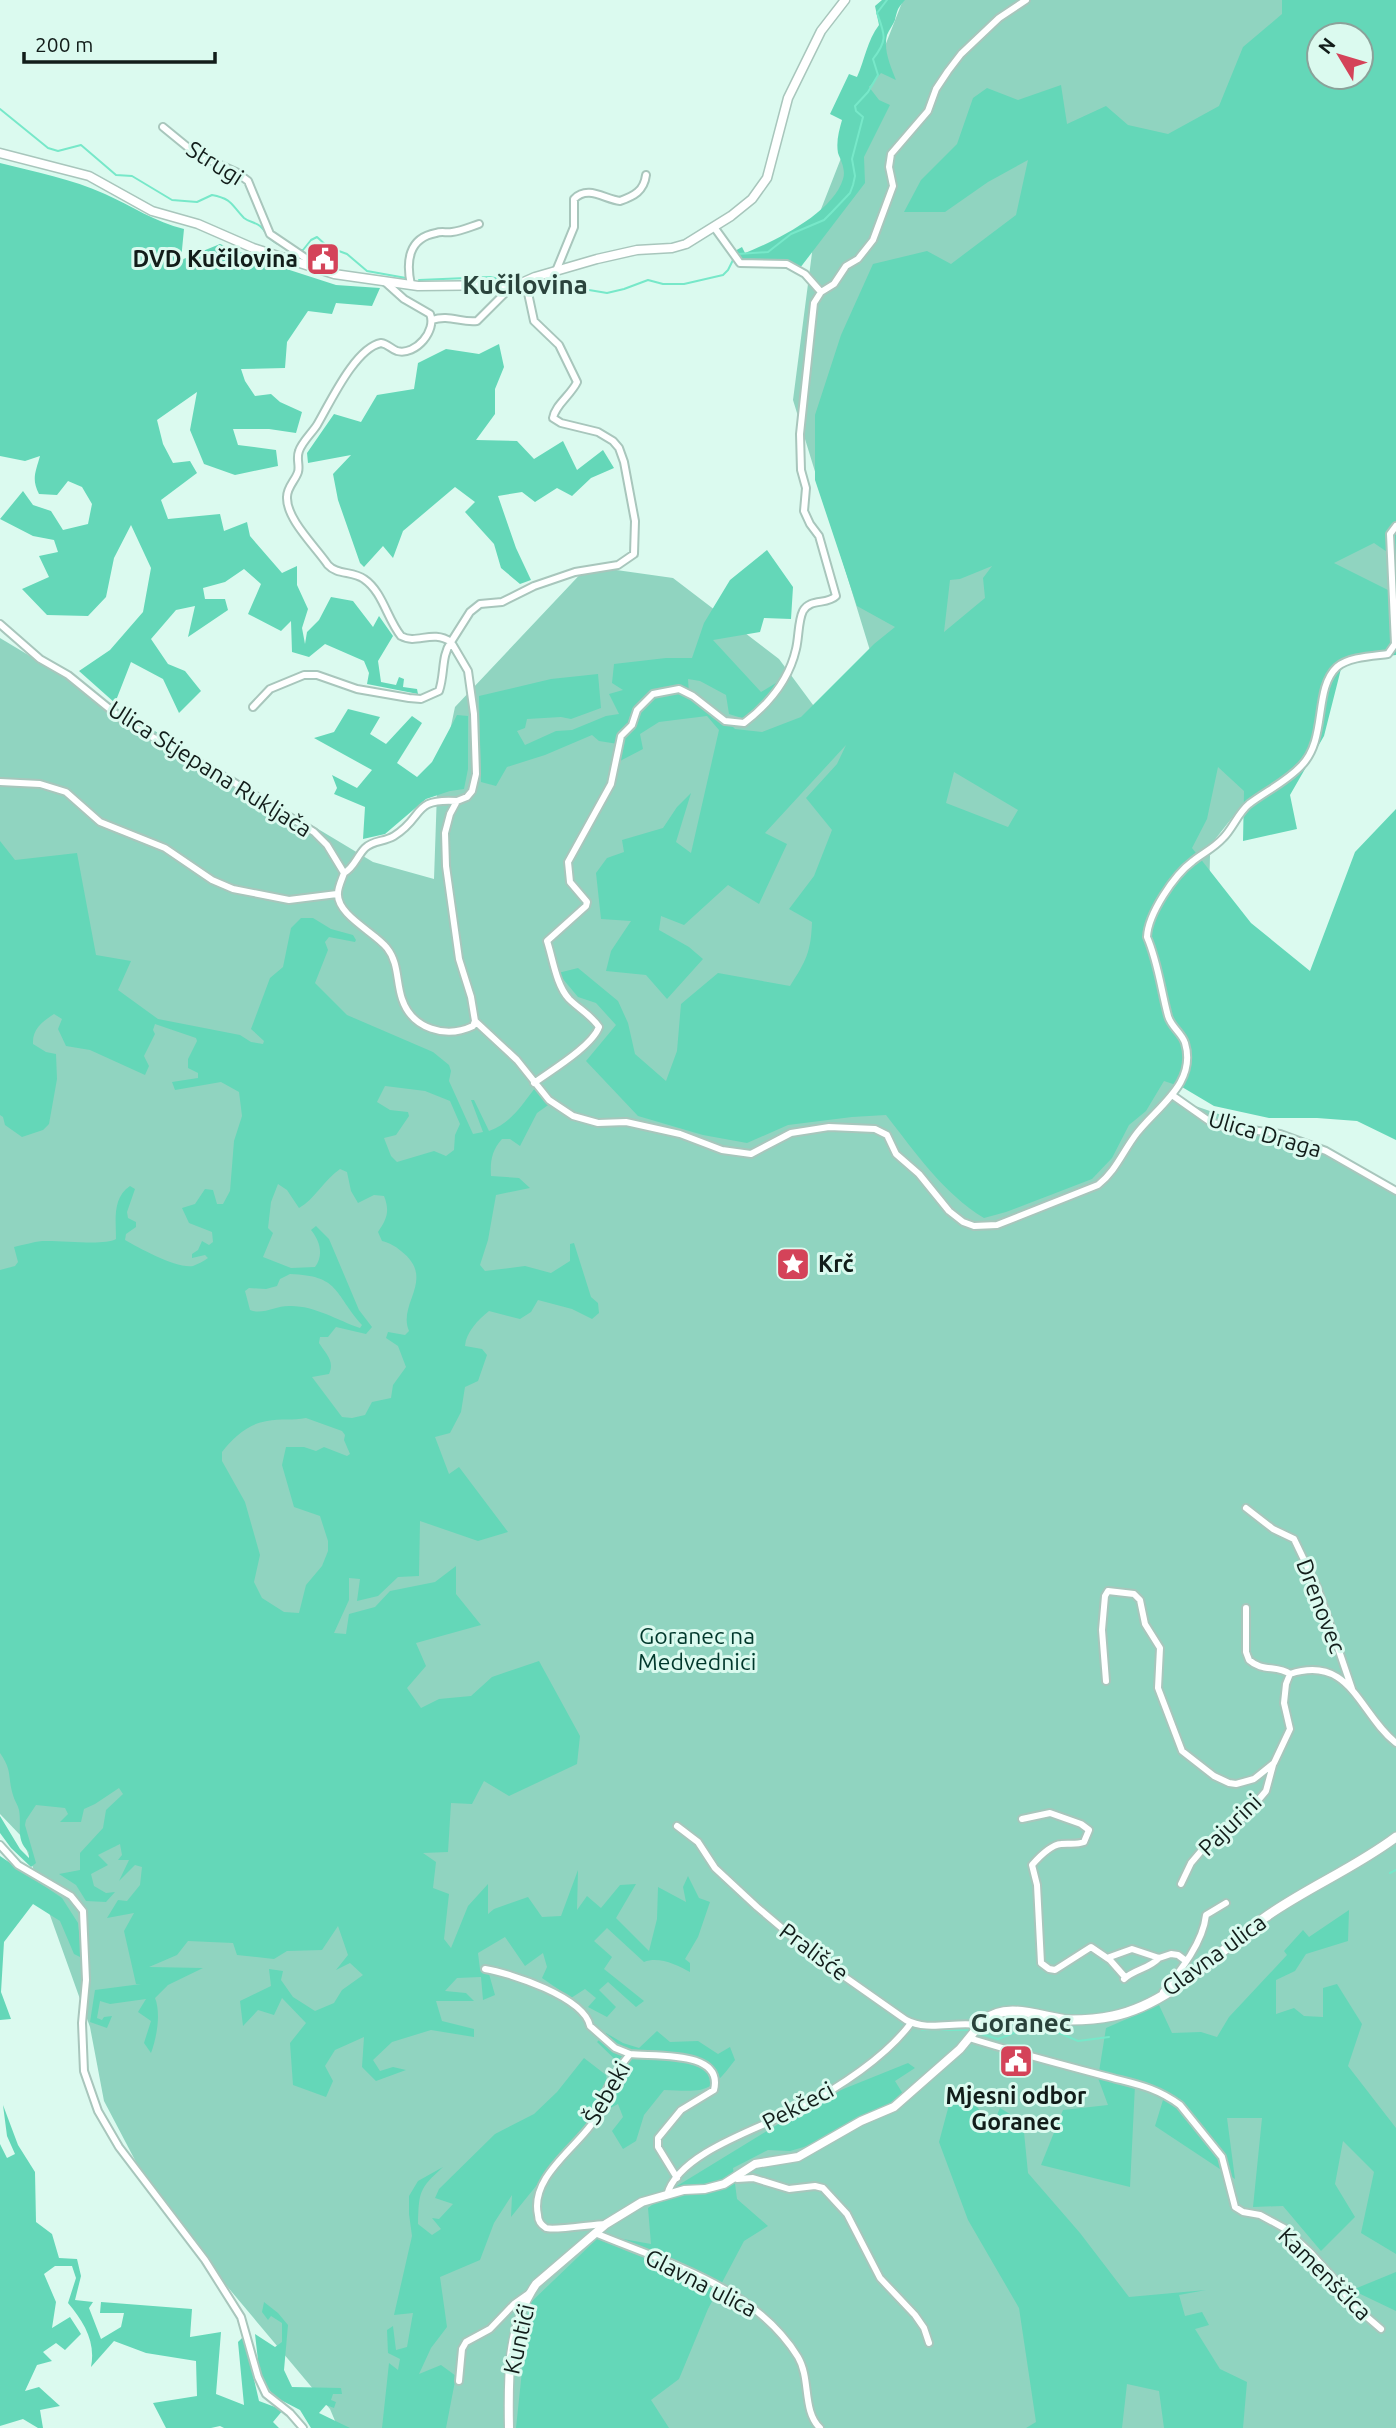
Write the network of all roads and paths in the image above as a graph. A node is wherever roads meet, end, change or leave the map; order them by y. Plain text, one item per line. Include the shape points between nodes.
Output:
1 (845, 0) edge
2 (1026, 0) edge
3 (163, 127) dead end
4 (0, 153) edge
5 (646, 175) dead end
6 (479, 224) dead end
7 (714, 227) junction
8 (308, 265) junction
9 (556, 271) junction
10 (384, 281) junction
11 (521, 284) junction
12 (411, 285) junction
13 (512, 286) junction
14 (821, 292) junction
15 (432, 320) junction
16 (1396, 526) edge
17 (0, 624) edge
18 (451, 642) junction
19 (1388, 654) junction
20 (1396, 659) edge
21 (253, 707) dead end
22 (0, 782) edge
23 (457, 801) junction
24 (344, 873) junction
25 (337, 894) junction
26 (475, 1021) junction
27 (534, 1083) junction
28 (1172, 1095) junction
29 (1396, 1191) edge
30 (1246, 1508) dead end
31 (1246, 1608) dead end
32 (1290, 1674) junction
33 (1106, 1681) dead end
34 (1352, 1689) junction
35 (1396, 1743) edge
36 (1274, 1763) junction
37 (1023, 1819) dead end
38 (677, 1826) dead end
39 (1396, 1837) edge
40 (0, 1845) edge
41 (1181, 1884) dead end
42 (1226, 1903) dead end
43 (1107, 1958) junction
44 (1159, 1958) junction
45 (1186, 1961) junction
46 (485, 1969) dead end
47 (1162, 1994) junction
48 (911, 2023) junction
49 (975, 2029) junction
50 (630, 2054) junction
51 (677, 2178) junction
52 (734, 2178) junction
53 (667, 2195) junction
54 (606, 2224) junction
55 (595, 2233) junction
56 (531, 2292) junction
57 (1381, 2329) dead end
58 (929, 2343) dead end
59 (459, 2381) dead end
60 (303, 2428) edge
61 (509, 2428) edge
62 (820, 2428) edge

1 - 7 street via 821,32 788,98 764,184 752,199
2 - 14 street via 1007,10 978,37 941,81 928,111 891,154 893,186 873,240 834,284
3 - 8 street, Strugi via 196,154 248,181 270,234 307,259
4 - 8 street via 89,176 152,211 198,223 253,248
5 - 9 street via 639,191 620,201 586,192 574,200 574,227
6 - 12 street via 428,235 417,243 408,256
7 - 9 street via 678,247 637,250
7 - 14 street via 744,264 787,264 805,274
8 - 10 street
9 - 11 street
10 - 12 street
10 - 15 street
11 - 13 street
11 - 18 street via 528,293 534,321 559,345 577,382 553,418 598,432 613,441 622,455 636,549 618,565 567,574 502,602 480,604
12 - 13 street
13 - 15 street via 477,321
14 - 27 street via 814,303 800,434 801,470 806,488 804,510 820,536 836,596 811,603 802,612 790,671 765,705 744,723 725,721 679,689 653,694 637,710 632,725 621,736 611,785 568,862 570,882 586,906 547,941 562,989 595,1020 598,1031
15 - 18 street via 428,335 413,347 398,351 381,343 361,355 300,449 298,472 287,500 296,522 332,570 358,575 367,582 401,636 438,635
16 - 19 street via 1390,534 1395,644
17 - 24 street, Ulica Stjepana Rukljača via 127,723 314,832
18 - 21 street via 444,653 443,679 433,696 409,698 357,689 317,675 270,689
18 - 23 street via 468,671 474,714 476,774 472,791
19 - 20 street
19 - 28 street via 1363,657 1334,670 1325,688 1319,731 1304,764 1248,805 1215,846 1176,877 1147,927 1169,1021 1185,1040 1188,1055 1185,1076
22 - 25 street via 40,784 66,792 100,822 165,848 233,889 289,900
23 - 24 street via 425,805 394,836 369,845
23 - 26 street via 445,833 446,866 459,959
24 - 25 street
25 - 26 street via 355,921 387,947 404,1006 424,1027 453,1032 468,1029
26 - 27 street via 517,1060
27 - 28 street via 573,1116 598,1123 626,1122 751,1154 791,1133 829,1127 875,1129 887,1135 896,1154 949,1211 963,1222 985,1227 1025,1216 1098,1185 1151,1115
28 - 29 street, Ulica Draga via 1209,1121 1280,1134 1326,1151
30 - 34 street, Drenovec via 1294,1539 1318,1589
31 - 32 street via 1249,1660
32 - 34 street via 1323,1669
32 - 36 street, Pajurini via 1284,1703 1290,1730
33 - 36 street, Pajurini via 1105,1596 1113,1590 1134,1594 1160,1648 1158,1688 1182,1751 1214,1776 1236,1784 1254,1779
34 - 35 street
36 - 41 street, Pajurini via 1266,1791 1244,1817 1202,1850
37 - 43 street via 1050,1813 1089,1830 1084,1842 1059,1844 1032,1865 1041,1963 1055,1970 1091,1947
38 - 48 street, Prališće via 698,1842 726,1880 794,1938
39 - 47 main road, Glavna ulica via 1265,1917 1196,1974
40 - 60 street via 18,1865 71,1896 83,1911 84,2071 98,2111 238,2311 266,2394
42 - 45 street via 1206,1915
43 - 44 street via 1132,1949
43 - 44 street via 1125,1978
44 - 45 street via 1171,1954
45 - 47 street
46 - 50 street, Šebeki via 511,1973 563,1998 615,2048
47 - 49 main road, Glavna ulica via 1139,2007 1091,2020 997,2012
48 - 49 street via 965,2023
48 - 51 street, Pekčeci via 874,2060 834,2088 716,2145
49 - 52 street, Glavna ulica via 960,2049 894,2107 798,2157 755,2164
49 - 57 street, Kamenščica via 1031,2057 1137,2083 1180,2105 1222,2157 1237,2208 1289,2232 1352,2304
50 - 51 street via 669,2055 698,2062 716,2076 714,2090 681,2110 658,2138 658,2147
50 - 54 street, Šebeki via 592,2123 538,2192 538,2220 547,2228
51 - 53 street, Pekčeci
52 - 53 street, Glavna ulica via 705,2189
52 - 58 street, Glavna ulica via 753,2178 789,2189 823,2188 847,2214 880,2278 915,2315
53 - 54 street, Glavna ulica via 642,2202
54 - 55 street, Kuntići
55 - 56 street, Kuntići
55 - 62 street, Glavna ulica via 698,2277 762,2313 802,2364 812,2418
56 - 59 street, Kuntići via 490,2329 466,2342
56 - 61 street, Kuntići via 508,2368

